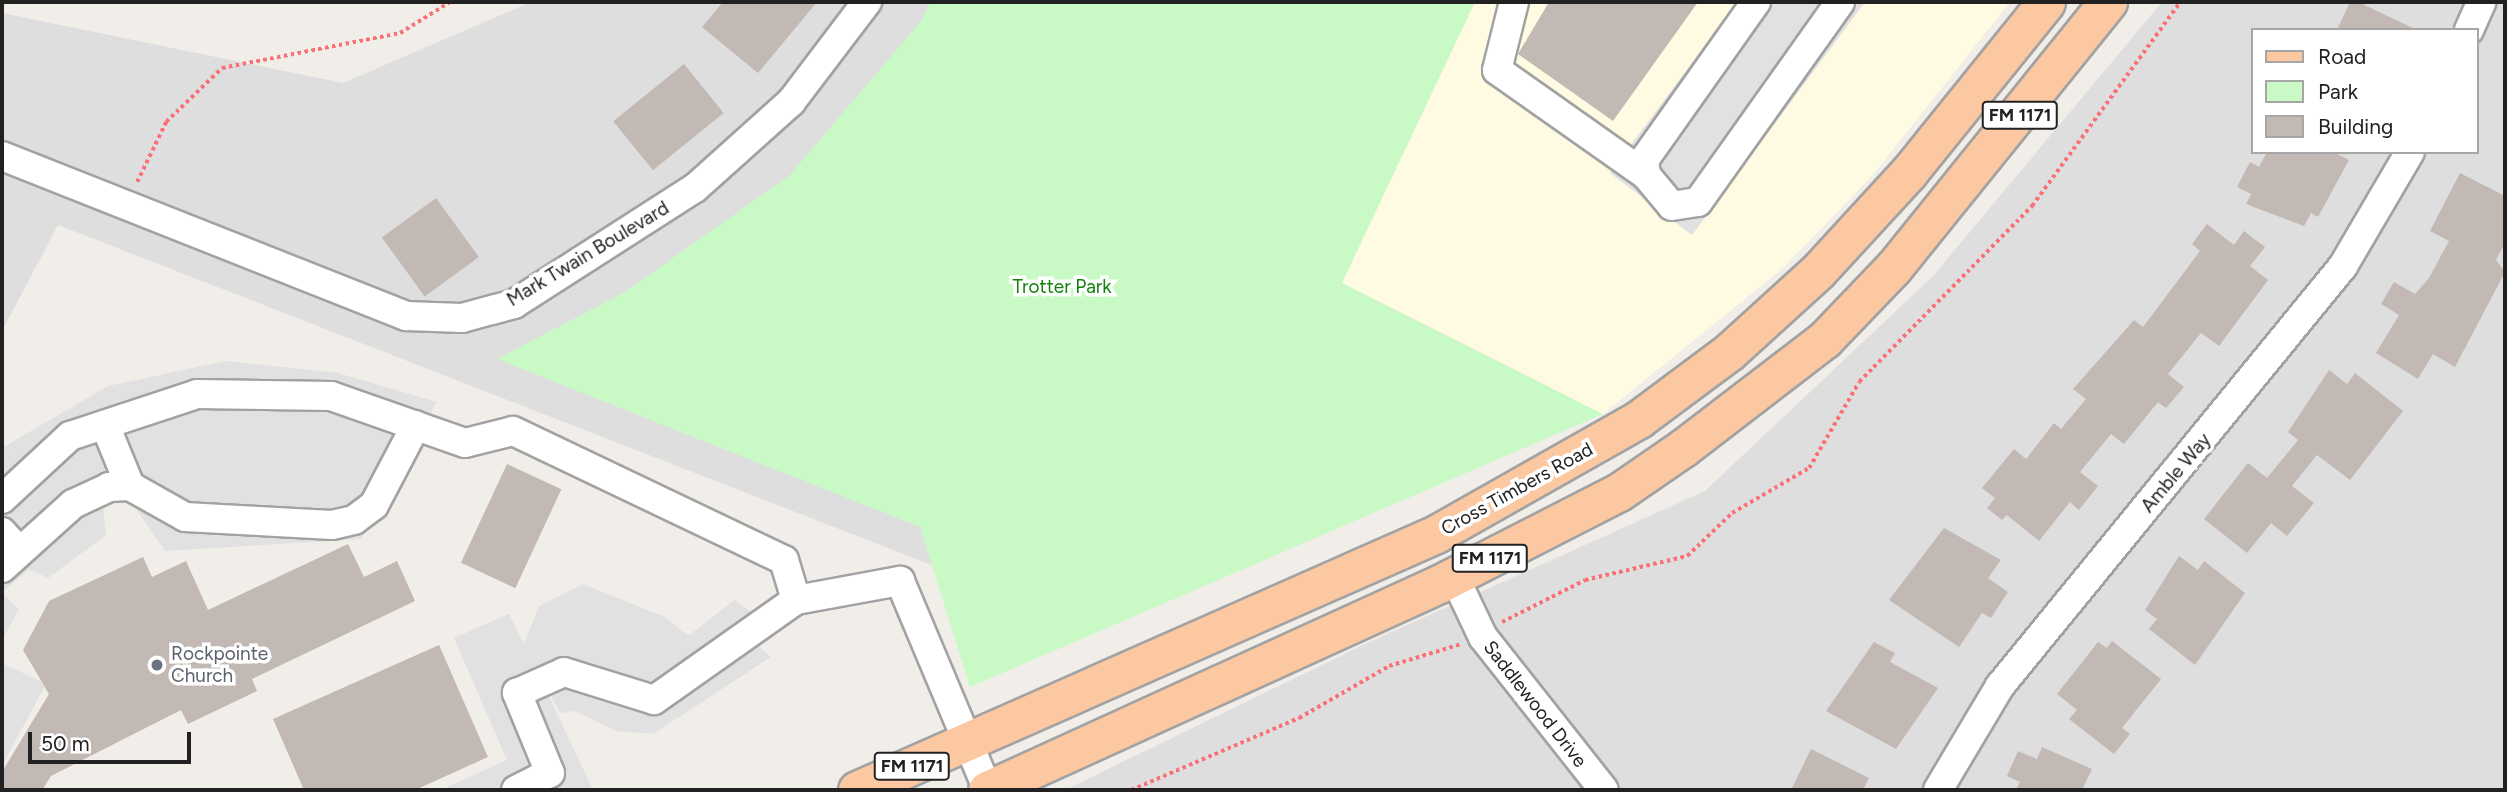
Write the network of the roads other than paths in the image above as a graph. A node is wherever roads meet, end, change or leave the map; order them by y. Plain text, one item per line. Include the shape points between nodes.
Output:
1 (867, 2) edge
2 (1514, 2) edge
3 (1756, 2) edge
4 (1840, 2) edge
5 (2046, 2) edge
6 (2108, 2) edge
7 (2488, 6) edge
8 (2471, 28) edge
9 (2409, 154) edge
10 (2, 156) edge
11 (1646, 175) junction
12 (105, 425) junction
13 (416, 425) junction
14 (130, 486) junction
15 (2, 499) edge
16 (7, 550) edge
17 (1454, 576) junction
18 (796, 600) junction
19 (968, 741) junction
20 (516, 790) edge
21 (857, 790) edge
22 (988, 790) edge
23 (1604, 790) edge
24 (1938, 790) edge

1 - 10 street, Mark Twain Boulevard via 791,102 695,188 514,304 461,318 407,316
2 - 11 street via 1497,69
3 - 11 street via 1644,160
4 - 11 street via 1698,202 1672,206
5 - 19 main road, Cross Timbers Road / FM 1171 via 1909,172 1818,271 1729,352 1639,419 1436,534
6 - 17 main road, FM 1171 via 1930,228 1824,340 1619,492
7 - 8 street
9 - 24 street, Amble Way via 2343,266 2000,686
12 - 13 street via 197,394 331,396
12 - 14 street
12 - 15 street via 70,436
13 - 14 street via 374,505 354,520 332,525 185,517 153,505
13 - 18 street via 465,443 513,431 784,560
14 - 16 street via 109,487 73,504
17 - 22 main road, FM 1171
17 - 23 street, Saddlewood Drive via 1483,637
18 - 19 street via 900,581
18 - 20 street via 654,700 564,672 517,693 550,773
19 - 21 main road, Cross Timbers Road / FM 1171
19 - 22 street

